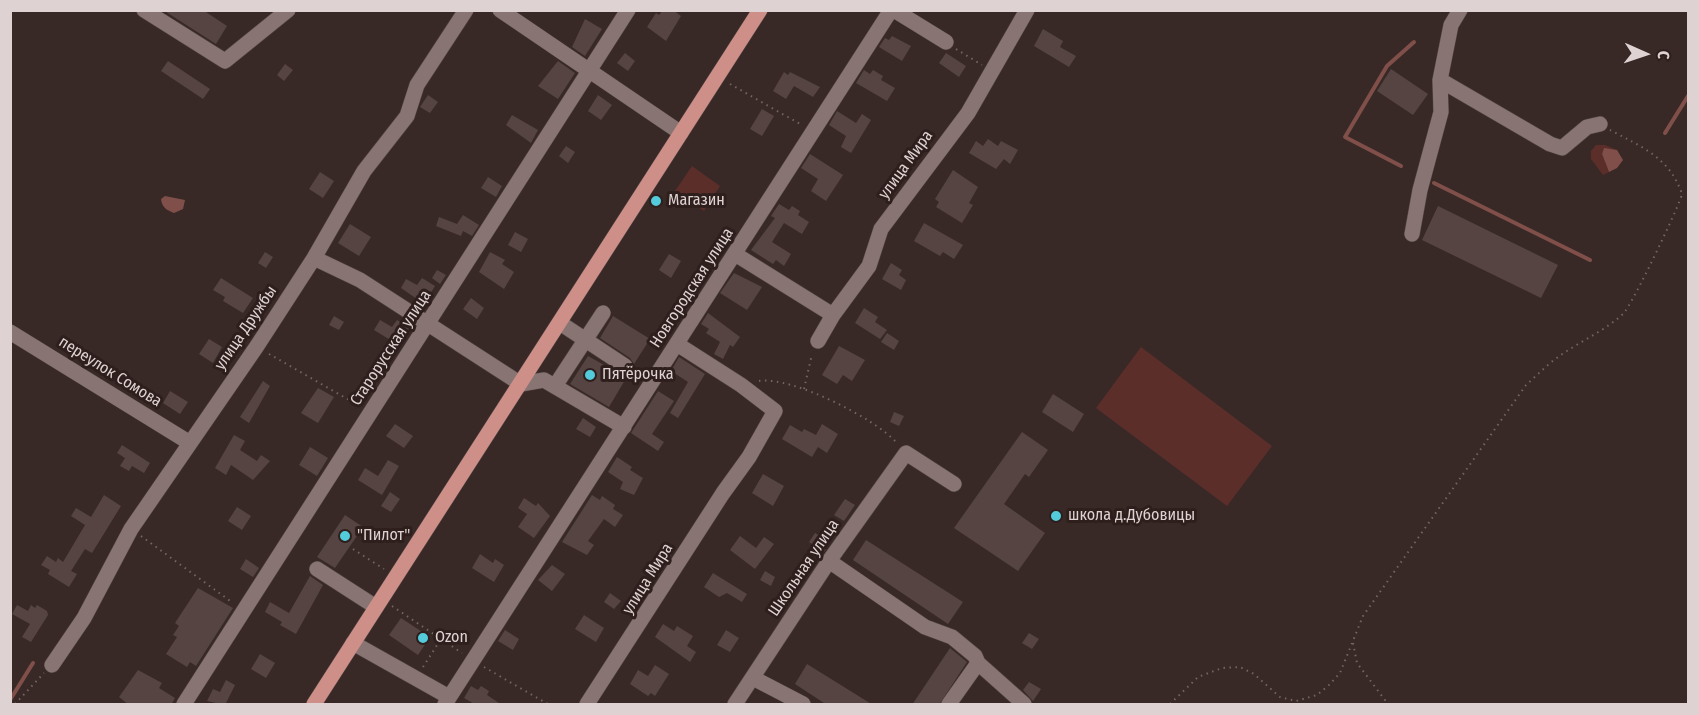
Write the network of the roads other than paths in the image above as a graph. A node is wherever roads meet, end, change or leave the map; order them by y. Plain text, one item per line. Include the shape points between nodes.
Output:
1 (288, 10) edge
2 (466, 10) edge
3 (500, 10) edge
4 (628, 10) edge
5 (760, 10) edge
6 (892, 10) edge
7 (1027, 10) edge
8 (1460, 10) edge
9 (146, 11) edge
10 (946, 42) road end
11 (590, 70) junction
12 (1440, 80) junction
13 (1600, 124) road end
14 (681, 133) junction
15 (1412, 234) dead end
16 (735, 254) junction
17 (314, 258) junction
18 (603, 313) dead end
19 (833, 315) junction
20 (429, 322) junction
21 (560, 323) junction
22 (10, 332) edge
23 (585, 340) junction
24 (818, 341) road end
25 (677, 344) junction
26 (625, 366) dead end
27 (521, 384) junction
28 (555, 386) junction
29 (624, 427) junction
30 (190, 443) junction
31 (954, 484) dead end
32 (829, 561) junction
33 (317, 569) dead end
34 (376, 607) junction
35 (353, 644) junction
36 (978, 663) junction
37 (52, 665) road end
38 (753, 678) junction
39 (447, 701) edge
40 (1012, 702) edge
41 (184, 705) edge
42 (314, 705) edge
43 (587, 705) edge
44 (735, 705) edge
45 (803, 705) edge
46 (949, 705) edge

1 - 9 street via 225,61
2 - 17 street, улица Дружбы via 417,85 408,116 364,171
3 - 11 street
4 - 11 street, Старорусская улица
5 - 14 main road
6 - 10 street
6 - 16 street, Новгородская улица
7 - 19 street, улица Мира via 968,113 881,229 869,266
8 - 12 street via 1450,25
11 - 14 street
11 - 20 street, Старорусская улица
12 - 13 street via 1562,148 1587,127
12 - 15 street via 1441,112
14 - 21 main road
16 - 19 street
16 - 25 street, Новгородская улица
17 - 20 street via 360,280
17 - 30 street, улица Дружбы
18 - 23 street
19 - 24 street, улица Мира
20 - 27 street
20 - 41 street, Старорусская улица
21 - 23 street
21 - 27 main road
22 - 30 street, переулок Сомова
23 - 26 street
23 - 28 street
25 - 29 street, Новгородская улица
25 - 43 street, улица Мира via 775,411
27 - 28 street via 544,380
27 - 34 main road
28 - 29 street
29 - 39 street, Новгородская улица
30 - 37 street, улица Дружбы via 131,529 84,618
31 - 32 street, Школьная улица via 902,449
32 - 36 street via 926,627 952,637
32 - 38 street, Школьная улица
33 - 34 street
34 - 35 main road
35 - 39 street via 416,678
35 - 42 main road
36 - 40 street
36 - 46 street
38 - 44 street, Школьная улица
38 - 45 street

